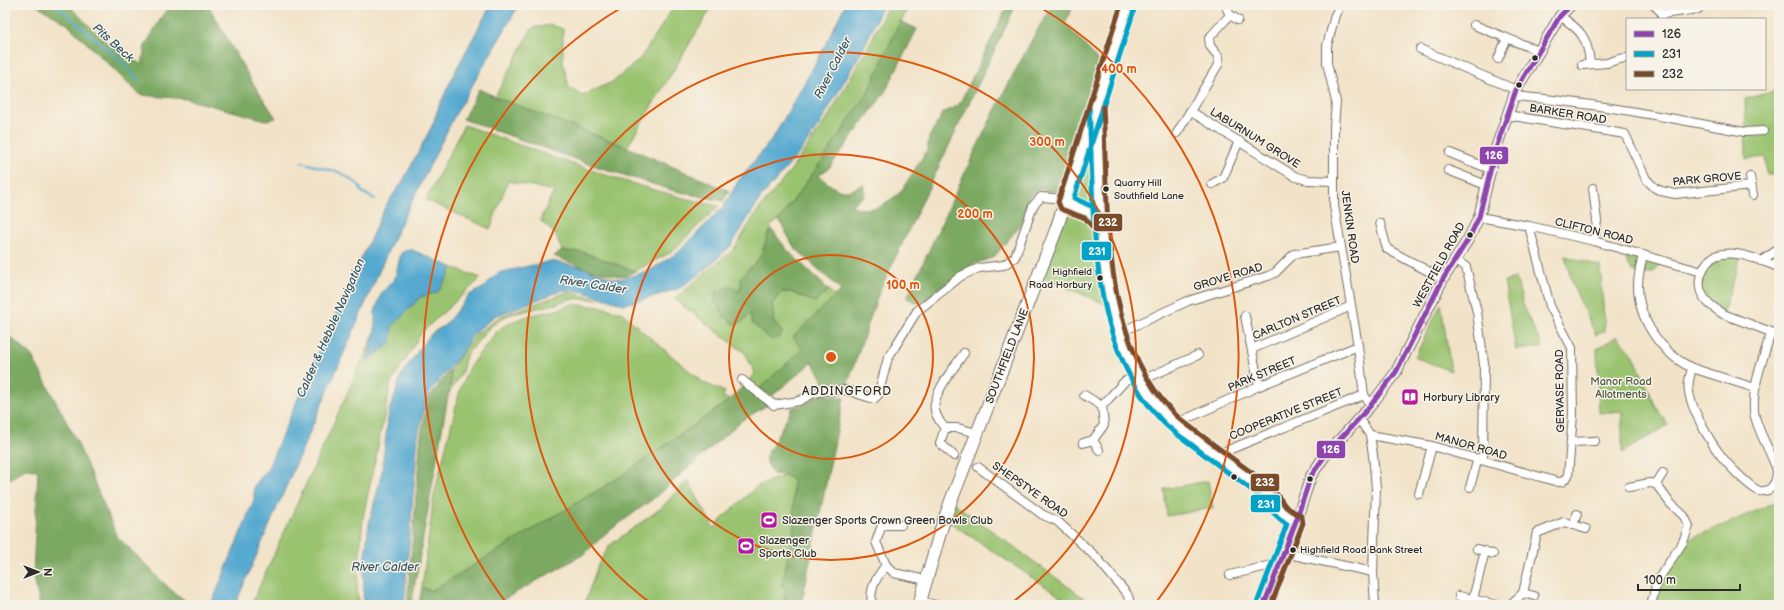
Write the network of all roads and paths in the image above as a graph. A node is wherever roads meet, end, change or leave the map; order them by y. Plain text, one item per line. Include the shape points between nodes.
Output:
1 (1128, 5) edge
2 (1340, 5) edge
3 (1571, 5) edge
4 (1698, 5) edge
5 (1656, 6) dead end
6 (1560, 16) junction
7 (1662, 16) edge
8 (1238, 20) dead end
9 (1474, 25) dead end
10 (1507, 38) junction
11 (1420, 49) dead end
12 (1539, 51) junction
13 (1626, 58) edge
14 (1498, 59) dead end
15 (1515, 93) junction
16 (1096, 107) junction
17 (1190, 111) junction
18 (1507, 115) junction
19 (1763, 131) dead end
20 (1177, 133) dead end
21 (1626, 134) joint
22 (1239, 141) junction
23 (1450, 152) dead end
24 (1490, 169) junction
25 (1448, 170) dead end
26 (1333, 181) junction
27 (1212, 184) dead end
28 (1486, 185) junction
29 (1593, 188) dead end
30 (1753, 195) dead end
31 (1065, 203) junction
32 (1479, 217) junction
33 (1380, 223) dead end
34 (1100, 225) junction
35 (1529, 226) junction
36 (1594, 241) junction
37 (1341, 247) junction
38 (1779, 249) edge
39 (1643, 255) junction
40 (1456, 260) junction
41 (1761, 261) junction
42 (1779, 267) edge
43 (1702, 272) junction
44 (1443, 279) junction
45 (1351, 306) junction
46 (1245, 316) dead end
47 (1771, 332) junction
48 (1119, 333) junction
49 (1779, 335) edge
50 (1358, 346) junction
51 (1252, 349) junction
52 (964, 354) dead end
53 (1198, 355) dead end
54 (1180, 363) junction
55 (1692, 368) junction
56 (1184, 371) dead end
57 (1138, 378) junction
58 (742, 380) dead end
59 (1259, 386) junction
60 (1756, 388) junction
61 (1084, 395) dead end
62 (1364, 395) junction
63 (1371, 405) junction
64 (1102, 406) junction
65 (1359, 419) junction
66 (1175, 424) junction
67 (945, 428) junction
68 (977, 433) junction
69 (1370, 434) junction
70 (1093, 440) junction
71 (1595, 441) dead end
72 (1572, 442) junction
73 (1082, 443) dead end
74 (1432, 446) junction
75 (1099, 450) dead end
76 (1216, 455) junction
77 (954, 456) dead end
78 (1481, 459) junction
79 (978, 467) dead end
80 (1663, 473) dead end
81 (1565, 480) joint
82 (1656, 484) junction
83 (1470, 487) dead end
84 (1629, 487) dead end
85 (1419, 494) dead end
86 (1577, 514) dead end
87 (1296, 521) junction
88 (901, 525) dead end
89 (1573, 525) junction
90 (1586, 529) dead end
91 (1476, 549) dead end
92 (1284, 552) junction
93 (1280, 563) junction
94 (886, 565) junction
95 (1373, 572) junction
96 (1230, 575) dead end
97 (926, 580) junction
98 (1523, 593) junction
99 (1459, 596) dead end
100 (1534, 596) dead end
101 (1473, 599) junction
102 (920, 603) edge
103 (872, 604) dead end
104 (936, 605) edge
105 (1129, 605) edge
106 (1264, 605) edge
107 (1375, 605) edge
108 (1497, 605) edge
109 (1510, 605) edge
110 (1651, 605) edge

1 - 16 highway, SOUTHFIELD LANE
2 - 26 street, JENKIN ROAD via 1327,46 1327,63 1336,102
3 - 6 main road, WESTFIELD ROAD
4 - 7 street via 1698,8
5 - 7 street
6 - 12 main road, WESTFIELD ROAD
6 - 13 street via 1584,37 1587,44 1586,64 1607,64
8 - 17 street via 1228,12 1209,38 1210,46 1219,57 1218,65
9 - 10 street
10 - 12 street
10 - 14 street
11 - 15 street
12 - 15 main road, WESTFIELD ROAD
15 - 18 main road, WESTFIELD ROAD
15 - 19 street via 1745,132
16 - 31 highway, SOUTHFIELD LANE
16 - 34 main road
17 - 20 street
17 - 22 street, LABURNUM GROVE
18 - 21 street, BARKER ROAD
18 - 24 main road, WESTFIELD ROAD
21 - 30 street, PARK GROVE via 1646,179 1661,191 1675,194 1751,182
22 - 26 street, LABURNUM GROVE via 1296,177
22 - 27 street via 1223,178
23 - 24 street
24 - 28 main road, WESTFIELD ROAD
25 - 28 street
26 - 37 street, JENKIN ROAD via 1334,206
28 - 32 main road, WESTFIELD ROAD
29 - 36 street via 1597,221
31 - 34 main road via 1087,210 1095,216
31 - 58 street via 1054,198 1041,197 1033,206 1015,257 1004,265 980,268 961,276 917,311 888,358 878,395 874,399 846,390 818,392 799,402 774,405
31 - 68 highway, SOUTHFIELD LANE
32 - 35 street, CLIFTON ROAD
32 - 40 main road, WESTFIELD ROAD
33 - 44 street via 1387,250
34 - 48 main road via 1105,276
35 - 36 street, CLIFTON ROAD
35 - 72 street, GERVASE ROAD via 1550,306 1572,348
36 - 39 street, CLIFTON ROAD
37 - 45 street, JENKIN ROAD
37 - 48 street, GROVE ROAD via 1294,254 1275,273 1188,301
38 - 41 street
39 - 43 street, CLIFTON ROAD
39 - 55 street via 1638,273 1638,287 1643,313 1649,327 1664,348
40 - 44 main road, WESTFIELD ROAD
40 - 78 street via 1466,267 1477,312 1484,364
41 - 42 street
41 - 43 street via 1736,254 1720,254 1707,263
43 - 47 street via 1702,293 1714,308 1723,314
44 - 63 main road, WESTFIELD ROAD via 1396,372
45 - 50 street, JENKIN ROAD
45 - 51 street, CARLTON STREET
46 - 51 street
47 - 49 street
47 - 60 street
48 - 57 main road
50 - 59 street, PARK STREET
50 - 62 street, JENKIN ROAD
51 - 59 street
52 - 67 street via 934,404 939,421
53 - 54 street
54 - 56 street
54 - 57 street
55 - 60 street
55 - 60 street via 1689,394 1705,431 1720,455 1746,481 1760,491 1765,491 1771,488 1777,478 1777,471 1754,411
57 - 64 street via 1124,382
57 - 66 main road via 1155,403
59 - 66 street, PARK STREET
61 - 64 street
62 - 63 street, JENKIN ROAD
62 - 76 street, COOPERATIVE STREET
63 - 65 main road, WESTFIELD ROAD
64 - 70 street via 1104,426
65 - 69 street
65 - 87 main road, WESTFIELD ROAD via 1324,457 1311,476
66 - 76 main road
67 - 68 street via 958,428
67 - 77 street via 940,443
68 - 97 highway, SOUTHFIELD LANE via 942,526
69 - 74 street, MANOR ROAD
69 - 95 street via 1376,488
70 - 73 street
70 - 75 street
71 - 72 street, GERVASE ROAD
72 - 81 street, GERVASE ROAD via 1569,471
74 - 78 street, MANOR ROAD
74 - 85 street
76 - 87 main road via 1262,489 1281,512
78 - 81 street, MANOR ROAD via 1558,482
78 - 83 street
79 - 105 street, SHEPSTYE ROAD via 1043,515 1063,526 1096,557 1127,594
80 - 82 street
82 - 84 street
82 - 110 street via 1684,516 1689,526 1683,542 1657,581
86 - 89 street
87 - 92 main road, WESTFIELD ROAD
88 - 94 street via 882,525 876,542
89 - 90 street
89 - 98 street via 1564,522 1537,533
91 - 101 street via 1489,552
92 - 93 main road, WESTFIELD ROAD
92 - 95 street
93 - 96 street
93 - 106 main road, WESTFIELD ROAD
94 - 97 street via 894,572
94 - 103 street via 874,581
95 - 107 street
97 - 102 highway, SOUTHFIELD LANE
98 - 100 street
98 - 109 street
99 - 101 street
101 - 108 street
102 - 104 street

